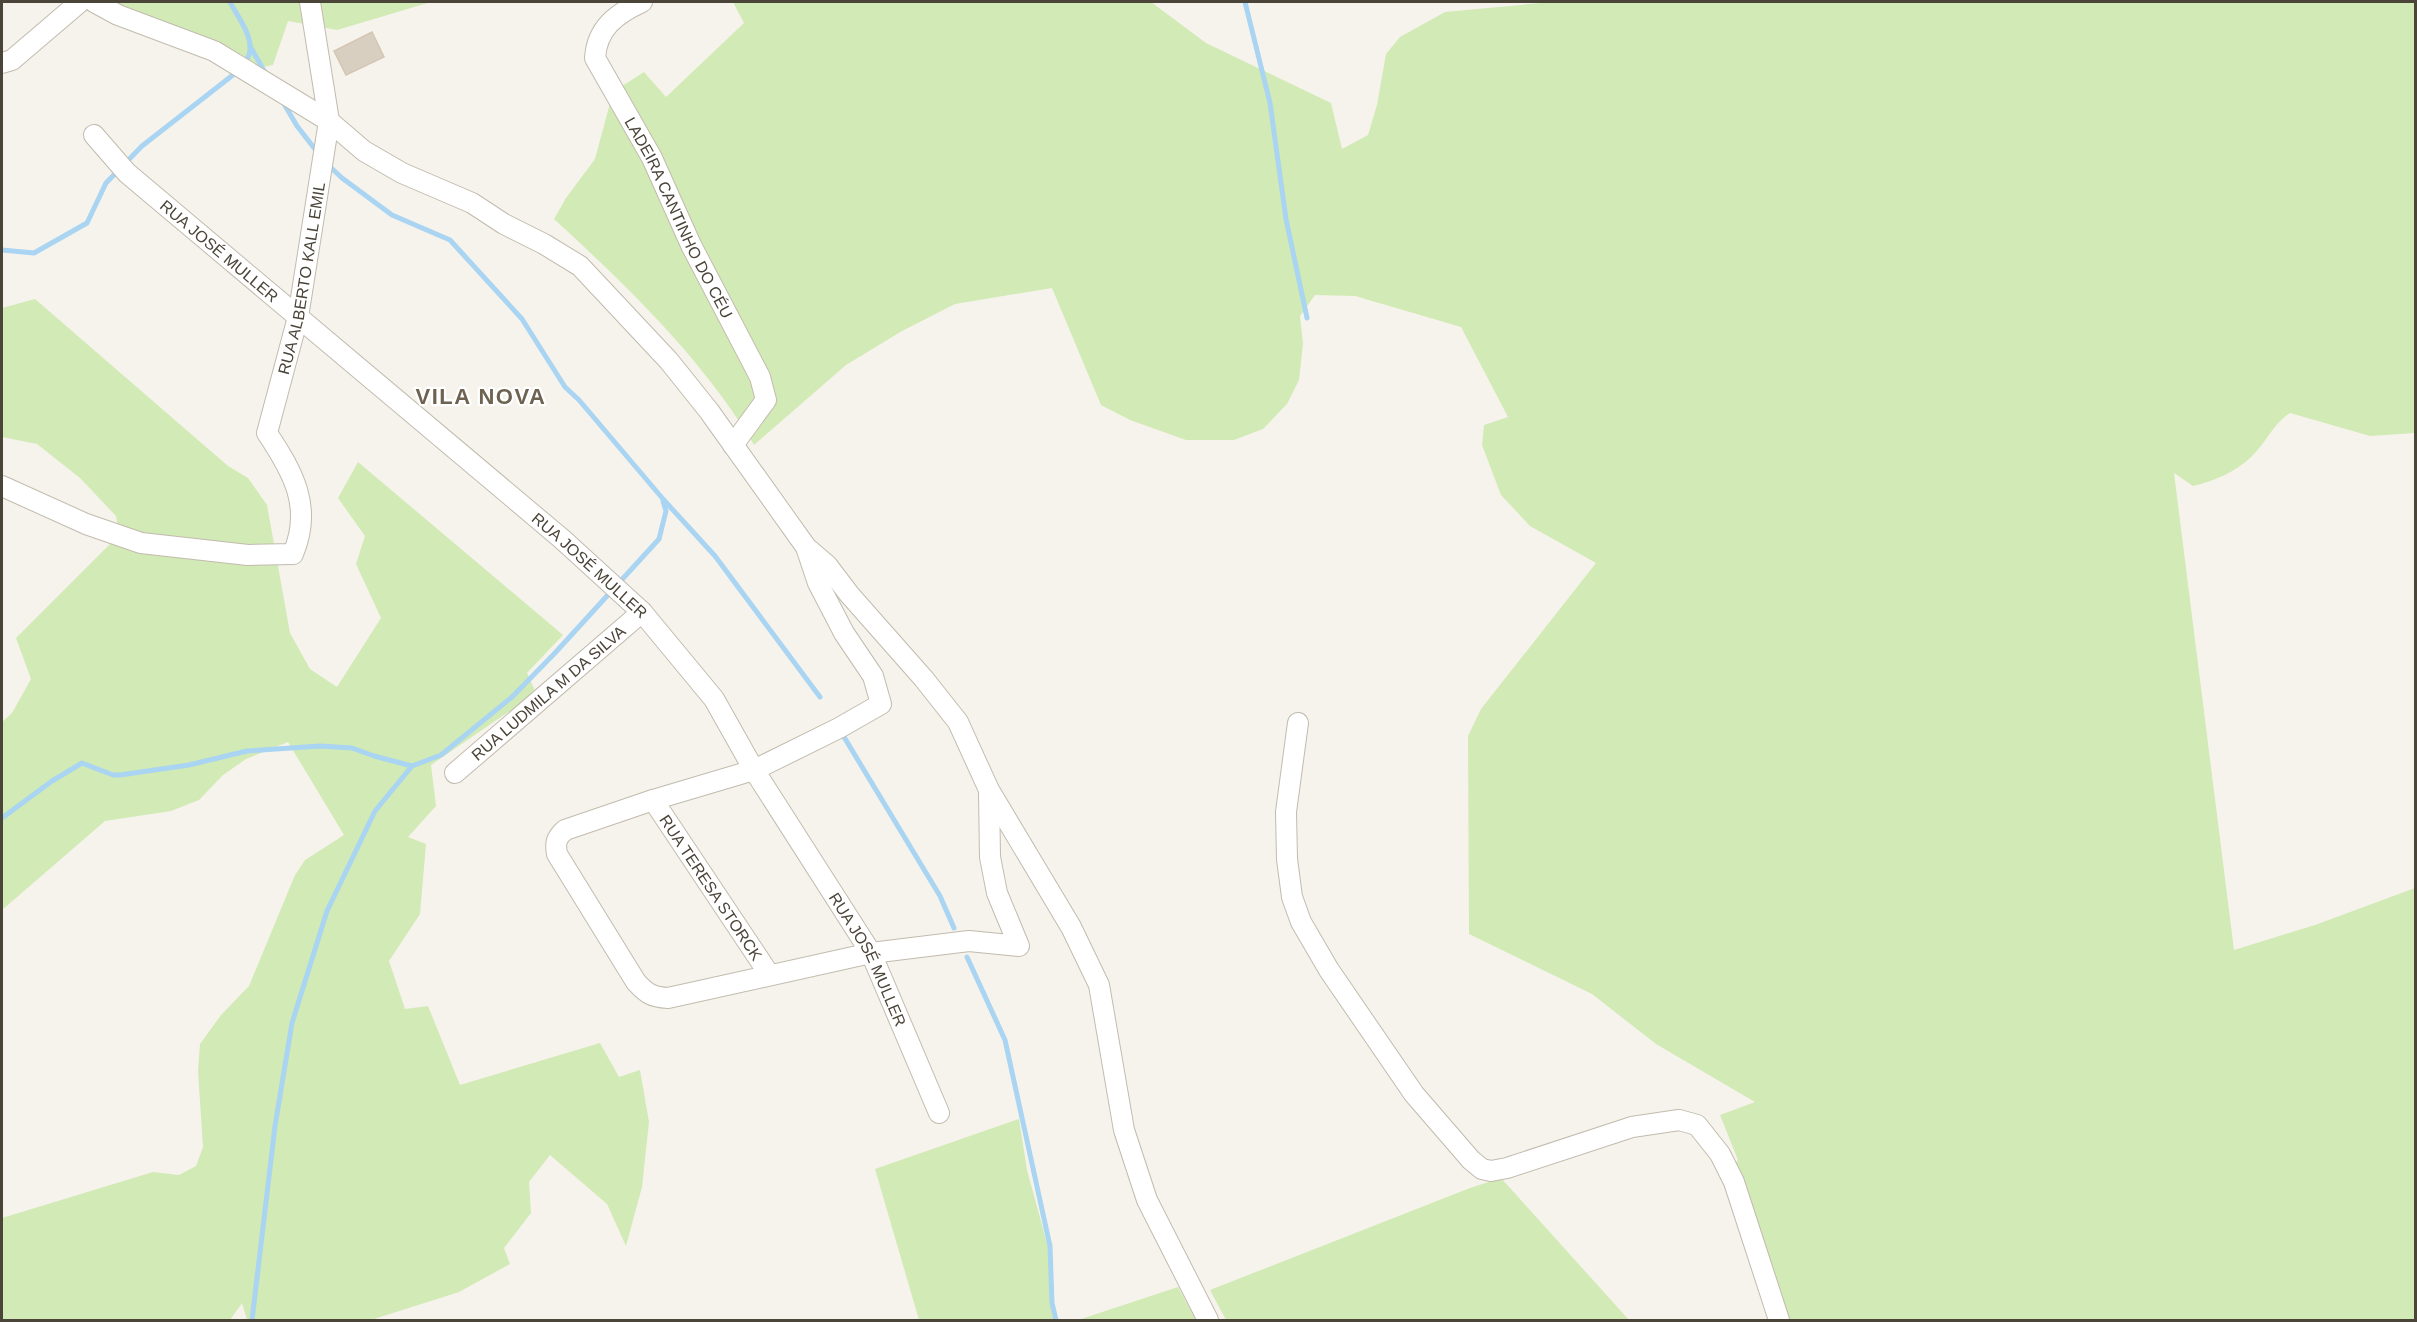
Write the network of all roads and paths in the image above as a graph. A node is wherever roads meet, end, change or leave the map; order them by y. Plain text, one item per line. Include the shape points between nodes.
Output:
1 (80, 2) edge
2 (94, 2) edge
3 (310, 2) edge
4 (642, 2) edge
5 (2, 63) edge
6 (329, 121) junction
7 (94, 135) dead end
8 (298, 317) junction
9 (733, 446) junction
10 (2, 486) edge
11 (806, 547) junction
12 (642, 612) junction
13 (1298, 723) dead end
14 (754, 770) junction
15 (455, 773) dead end
16 (989, 790) junction
17 (653, 800) junction
18 (871, 953) junction
19 (769, 974) junction
20 (939, 1113) dead end
21 (1208, 1320) edge
22 (1779, 1320) edge

1 - 5 street via 12,60
2 - 6 street via 214,51
3 - 6 street, RUA ALBERTO KALL EMIL
4 - 9 street, LADEIRA CANTINHO DO CÉU via 628,8 602,30 595,58 652,158 691,245 760,377 766,400
6 - 8 street, RUA ALBERTO KALL EMIL
6 - 9 street via 364,151 402,173 472,203 580,266 669,361
7 - 8 street, RUA JOSÉ MULLER via 128,173
8 - 10 street, RUA ALBERTO KALL EMIL via 267,433 288,464 300,501 301,535 292,554 248,555 141,543 86,524
8 - 12 street, RUA JOSÉ MULLER via 562,539
9 - 11 street
11 - 14 street via 818,583 844,633 873,676 881,704
11 - 16 street via 827,565 958,722
12 - 14 street, RUA JOSÉ MULLER via 714,699
12 - 15 street, RUA LUDMILA M DA SILVA
13 - 22 street via 1286,812 1292,897 1301,922 1329,970 1414,1094 1470,1160 1491,1172 1632,1127 1679,1120 1697,1125 1720,1154 1734,1182
14 - 17 street
14 - 18 street, RUA JOSÉ MULLER
16 - 18 street via 990,857 998,893 1018,946 969,941
16 - 21 street via 1071,927 1099,985 1124,1130 1147,1200
17 - 19 street, RUA TERESA STORCK
17 - 19 street via 565,830 555,844 557,854 636,982 653,997 668,999
18 - 19 street
18 - 20 street, RUA JOSÉ MULLER

